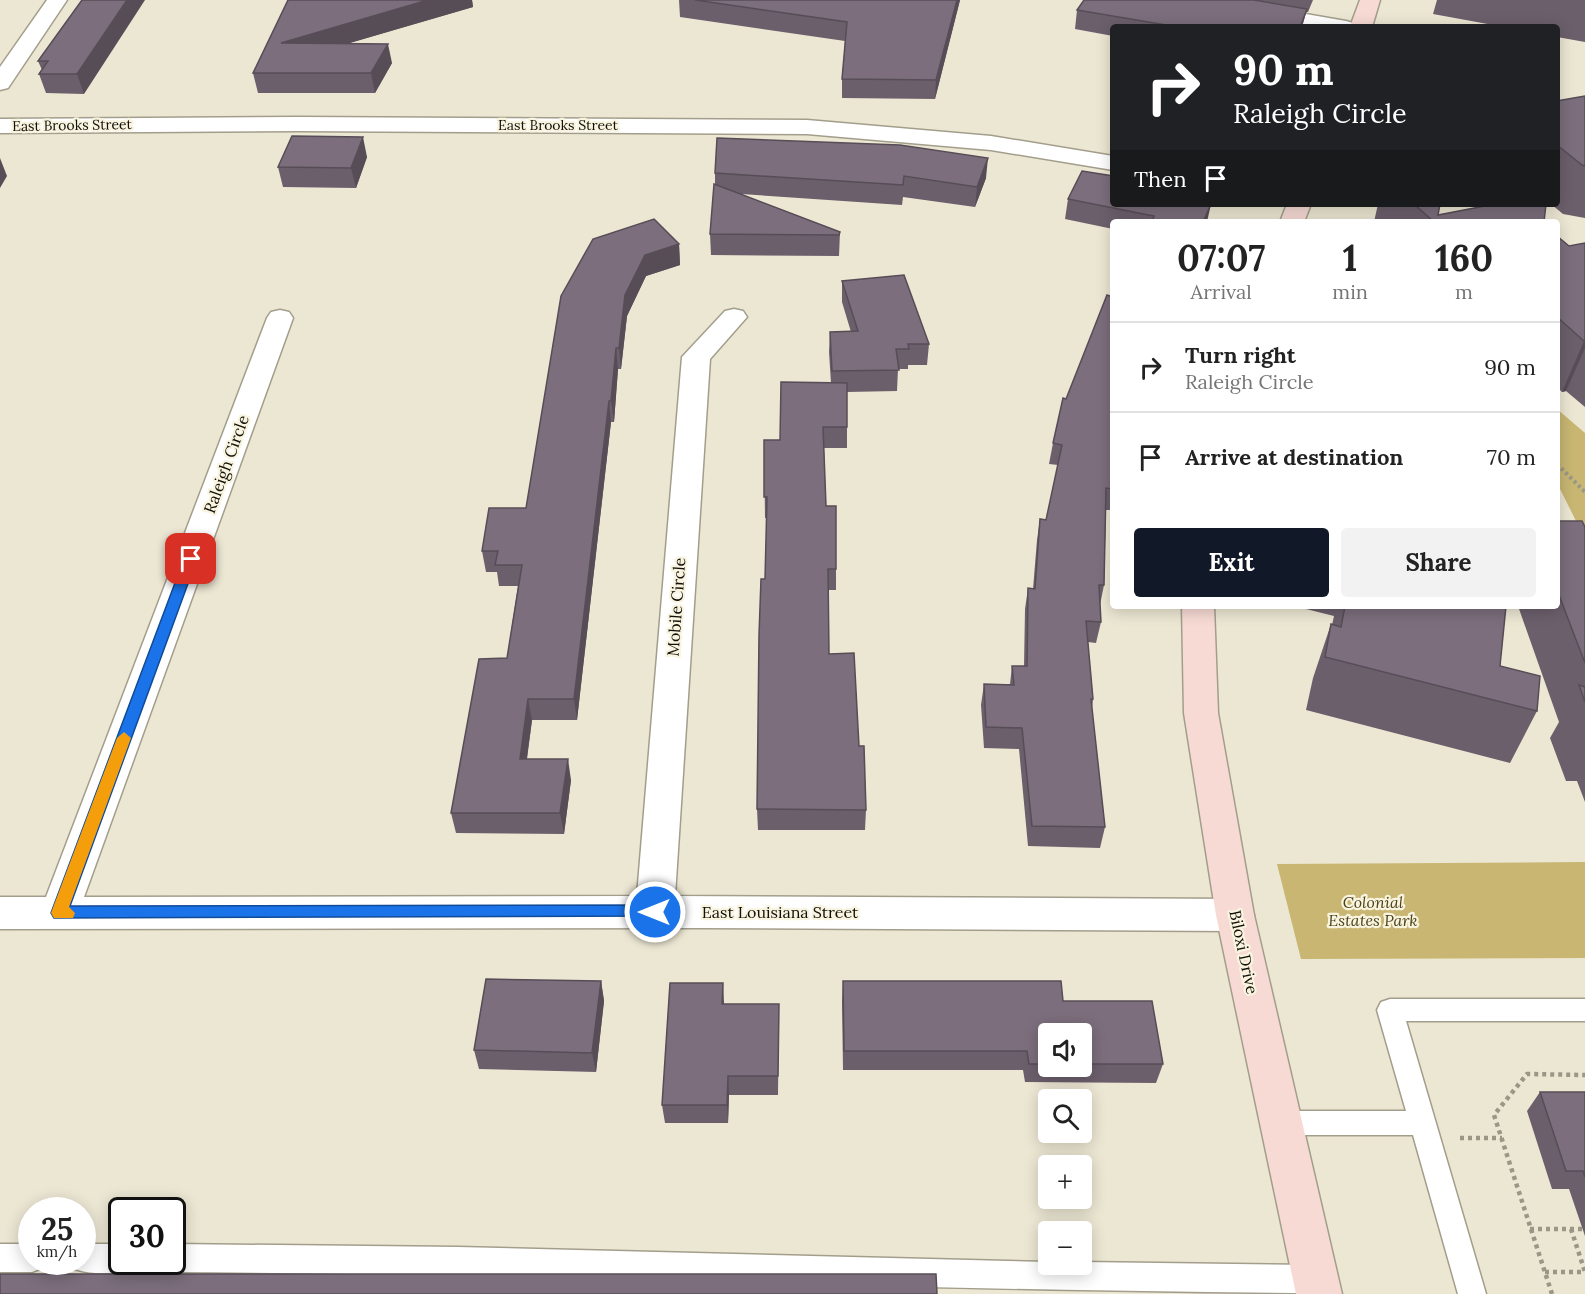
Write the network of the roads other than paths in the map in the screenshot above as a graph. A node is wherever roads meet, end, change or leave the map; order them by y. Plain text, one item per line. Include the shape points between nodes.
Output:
1 (57, 0) edge
2 (1189, 0) edge
3 (1370, 0) edge
4 (1329, 24) edge
5 (1362, 24) edge
6 (0, 83) edge
7 (0, 126) edge
8 (1110, 163) edge
9 (734, 317) dead end
10 (280, 318) dead end
11 (1198, 609) edge
12 (655, 912) junction
13 (0, 913) edge
14 (59, 913) junction
15 (1235, 915) junction
16 (1585, 1010) edge
17 (1282, 1122) junction
18 (1422, 1123) junction
19 (0, 1258) edge
20 (18, 1258) edge
21 (186, 1258) edge
22 (1318, 1286) edge
23 (1472, 1294) edge

1 - 6 street
2 - 4 street
3 - 5 street
7 - 8 street, East Brooks Street via 807,127 991,143
9 - 12 street, Mobile Circle via 696,357
10 - 14 street, Raleigh Circle
11 - 15 street, Biloxi Drive via 1202,713
12 - 14 street, East Louisiana Street
12 - 15 street, East Louisiana Street
13 - 14 street, East Louisiana Street
15 - 17 street, Biloxi Drive
16 - 18 lane via 1390,1010
17 - 18 lane
17 - 22 street, Biloxi Drive
18 - 23 lane
19 - 20 lane
21 - 22 lane via 386,1258

